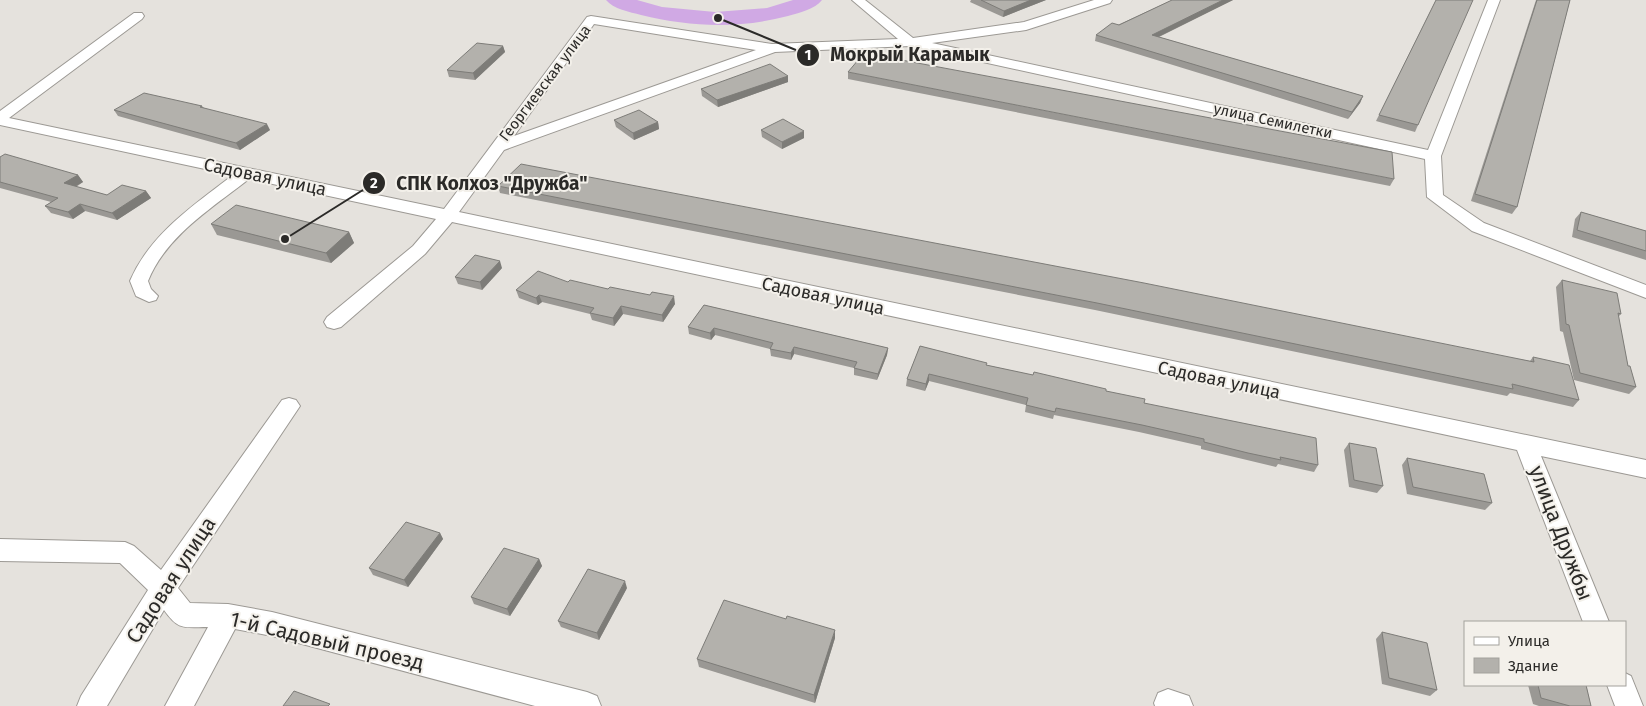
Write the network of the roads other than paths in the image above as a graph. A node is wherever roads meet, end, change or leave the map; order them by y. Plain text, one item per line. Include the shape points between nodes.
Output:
1 (858, 0) edge
2 (1106, 0) edge
3 (1494, 0) edge
4 (138, 16) dead end
5 (910, 42) junction
6 (773, 48) junction
7 (0, 119) edge
8 (496, 148) junction
9 (1433, 156) junction
10 (246, 173) junction
11 (448, 216) junction
12 (1646, 292) edge
13 (149, 296) dead end
14 (334, 322) dead end
15 (289, 406) dead end
16 (1526, 445) junction
17 (1646, 470) edge
18 (0, 550) edge
19 (163, 588) junction
20 (228, 616) junction
21 (1596, 621) edge
22 (1621, 686) edge
23 (91, 706) edge
24 (179, 706) edge
25 (586, 706) edge
26 (1629, 706) edge

1 - 5 street, улица Семилетки
2 - 5 street, Георгиевская улица via 1026,26
3 - 9 street
4 - 7 street
5 - 6 street, Георгиевская улица
5 - 9 street, улица Семилетки
6 - 8 street, Георгиевская улица
6 - 8 street, Георгиевская улица via 591,20
7 - 10 street, Садовая улица
8 - 11 street, Георгиевская улица
9 - 12 street via 1435,197 1478,227
10 - 11 street, Садовая улица
10 - 13 street via 178,226 144,269 139,281 143,292
11 - 14 street, Георгиевская улица via 419,250
11 - 16 street, Садовая улица
15 - 19 street, Садовая улица
16 - 17 street, Садовая улица
16 - 21 street, улица Дружбы
18 - 19 street, 1-й Садовый проезд via 125,553
19 - 20 street, 1-й Садовый проезд via 183,615
19 - 23 street, Садовая улица
20 - 24 street
20 - 25 street, 1-й Садовый проезд via 272,624
22 - 26 street

